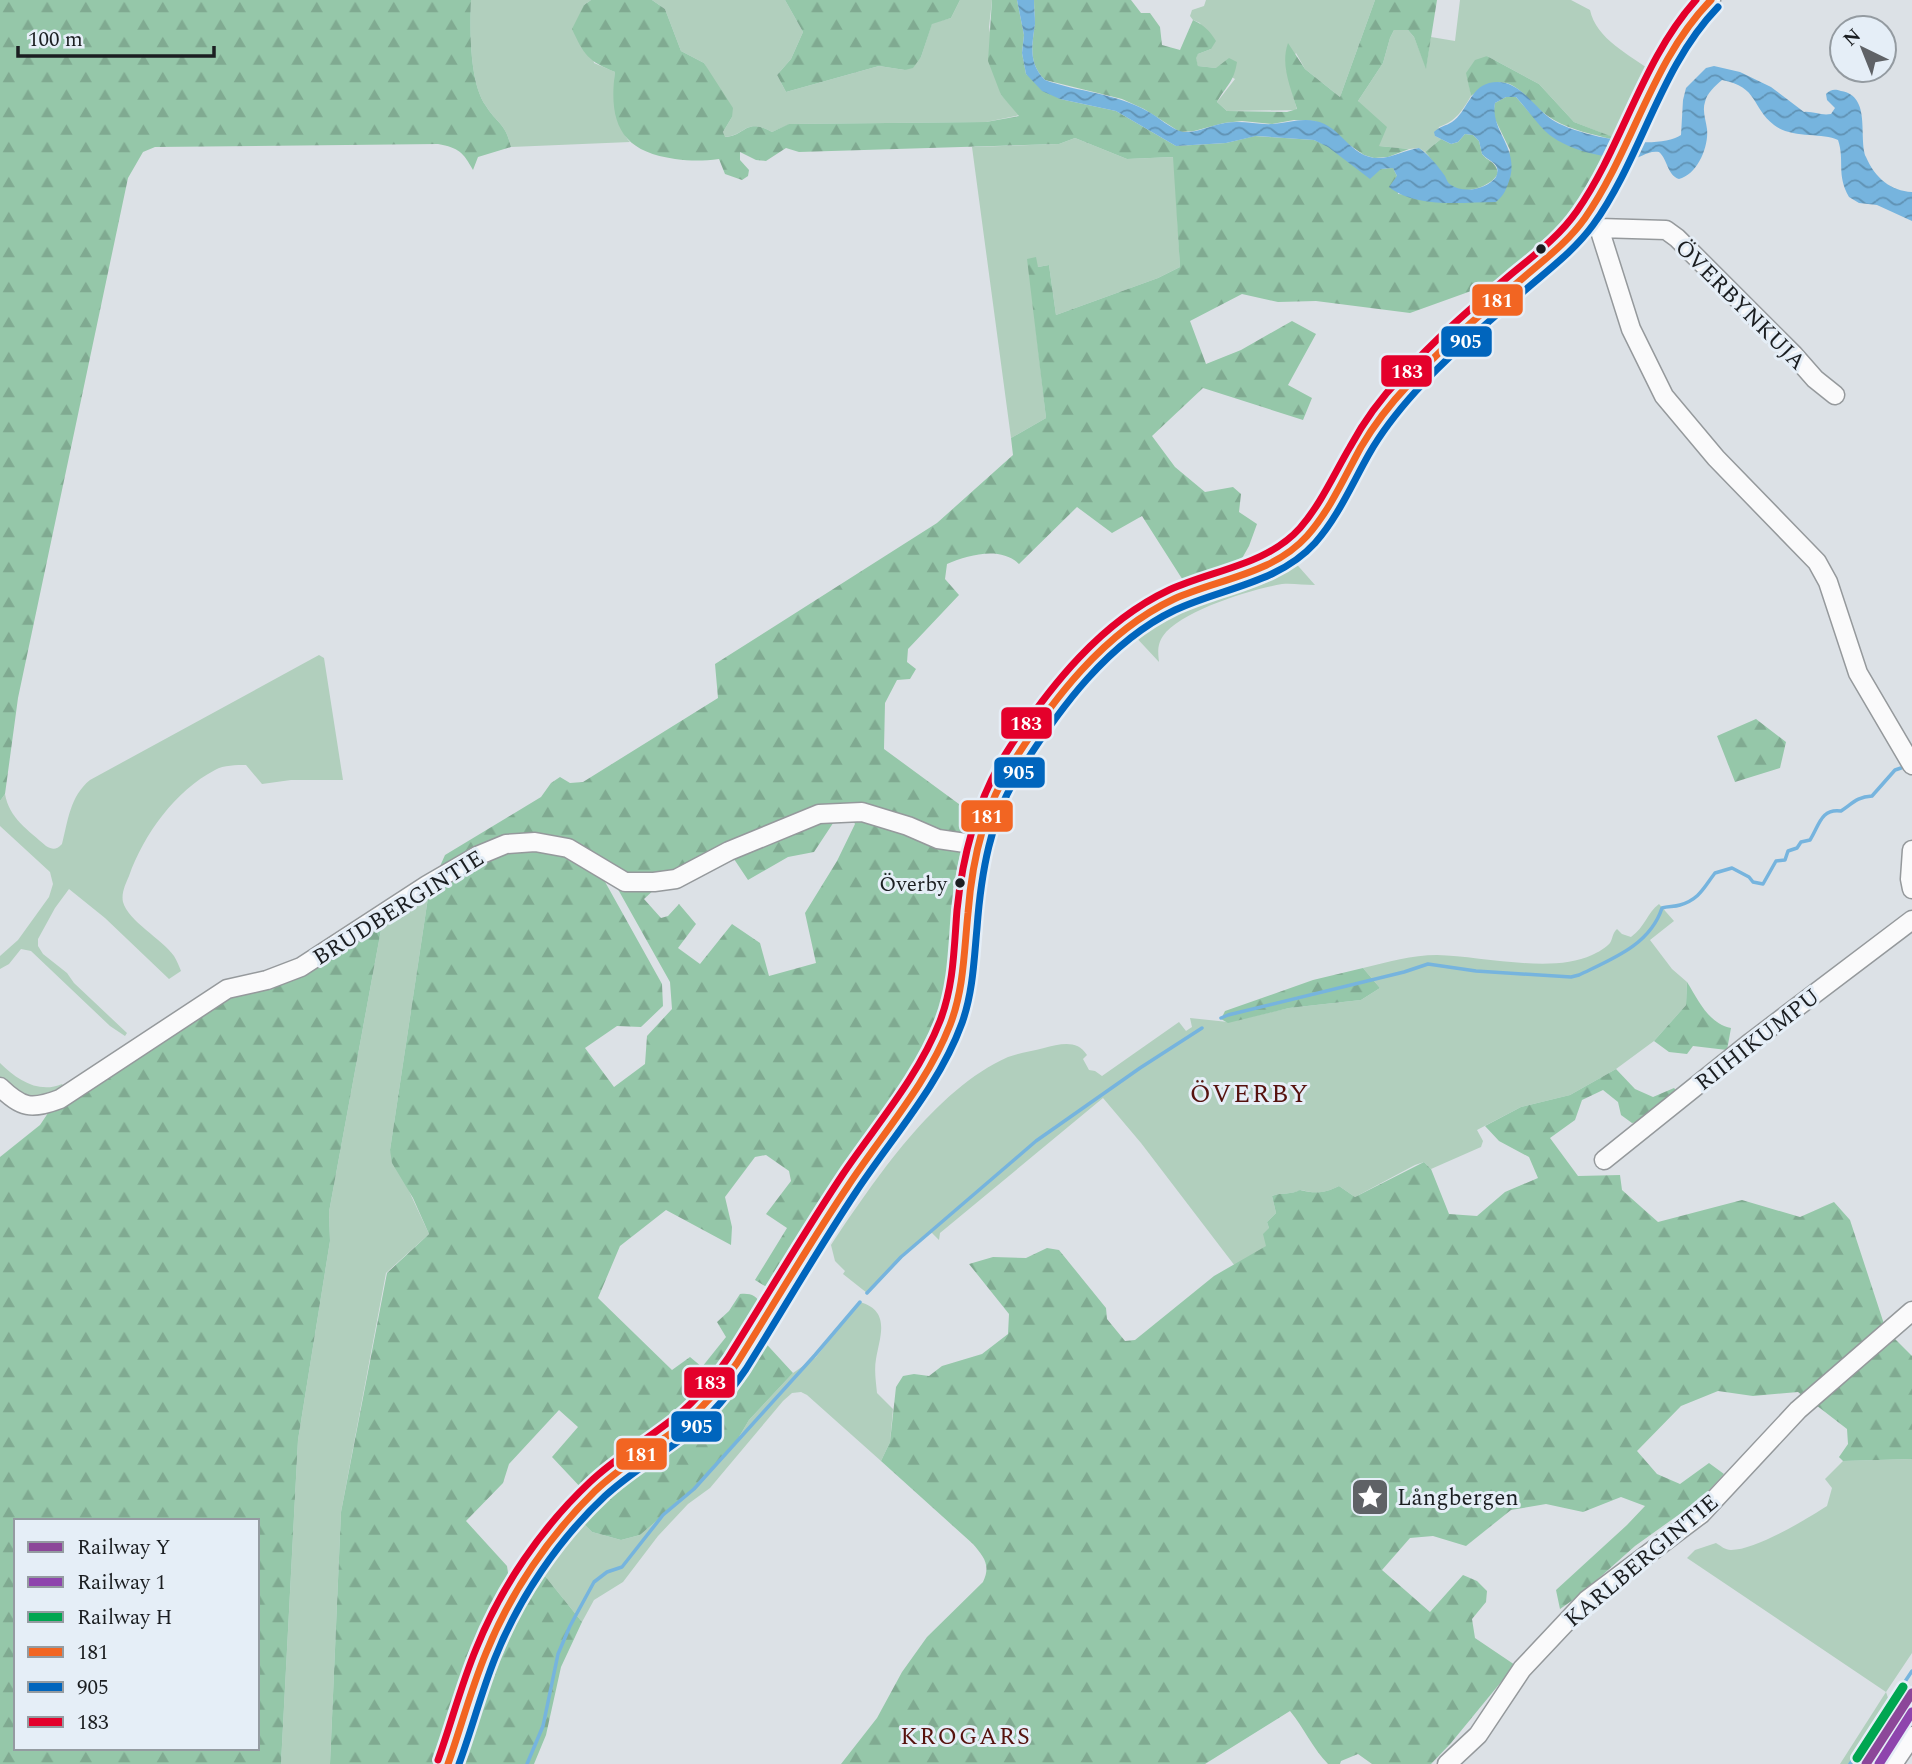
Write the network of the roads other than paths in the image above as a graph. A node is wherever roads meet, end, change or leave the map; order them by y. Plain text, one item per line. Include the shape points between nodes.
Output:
1 (1711, 0) edge
2 (1592, 223) junction
3 (1835, 395) dead end
4 (1912, 765) edge
5 (979, 845) junction
6 (1912, 850) edge
7 (1912, 888) edge
8 (1912, 920) edge
9 (0, 1087) edge
10 (1604, 1160) dead end
11 (1912, 1311) edge
12 (1912, 1736) edge
13 (448, 1764) edge
14 (1447, 1764) edge
15 (1893, 1764) edge

1 - 2 street via 1681,36
2 - 3 street, ÖVERBYNKUJA via 1665,230 1677,238
2 - 4 street via 1631,329 1664,397 1716,458 1818,562 1858,673
2 - 5 street via 1576,231 1456,337 1401,392 1361,445 1328,509 1299,544 1276,561 1148,612 1113,639 1058,701 1011,765 990,807
5 - 9 street, BRUDBERGINTIE via 938,839 862,812 819,814 729,851 676,879 625,882 568,848 535,842 506,844 427,885 301,967 227,989 60,1098 27,1106
5 - 13 street via 958,1000 926,1076 849,1184 717,1391 689,1419 596,1490 533,1567 491,1640
6 - 7 street
8 - 10 street, RIIHIKUMPU
11 - 14 street, KARLBERGINTIE via 1798,1410 1701,1514 1587,1600 1522,1670 1478,1735
12 - 15 street

